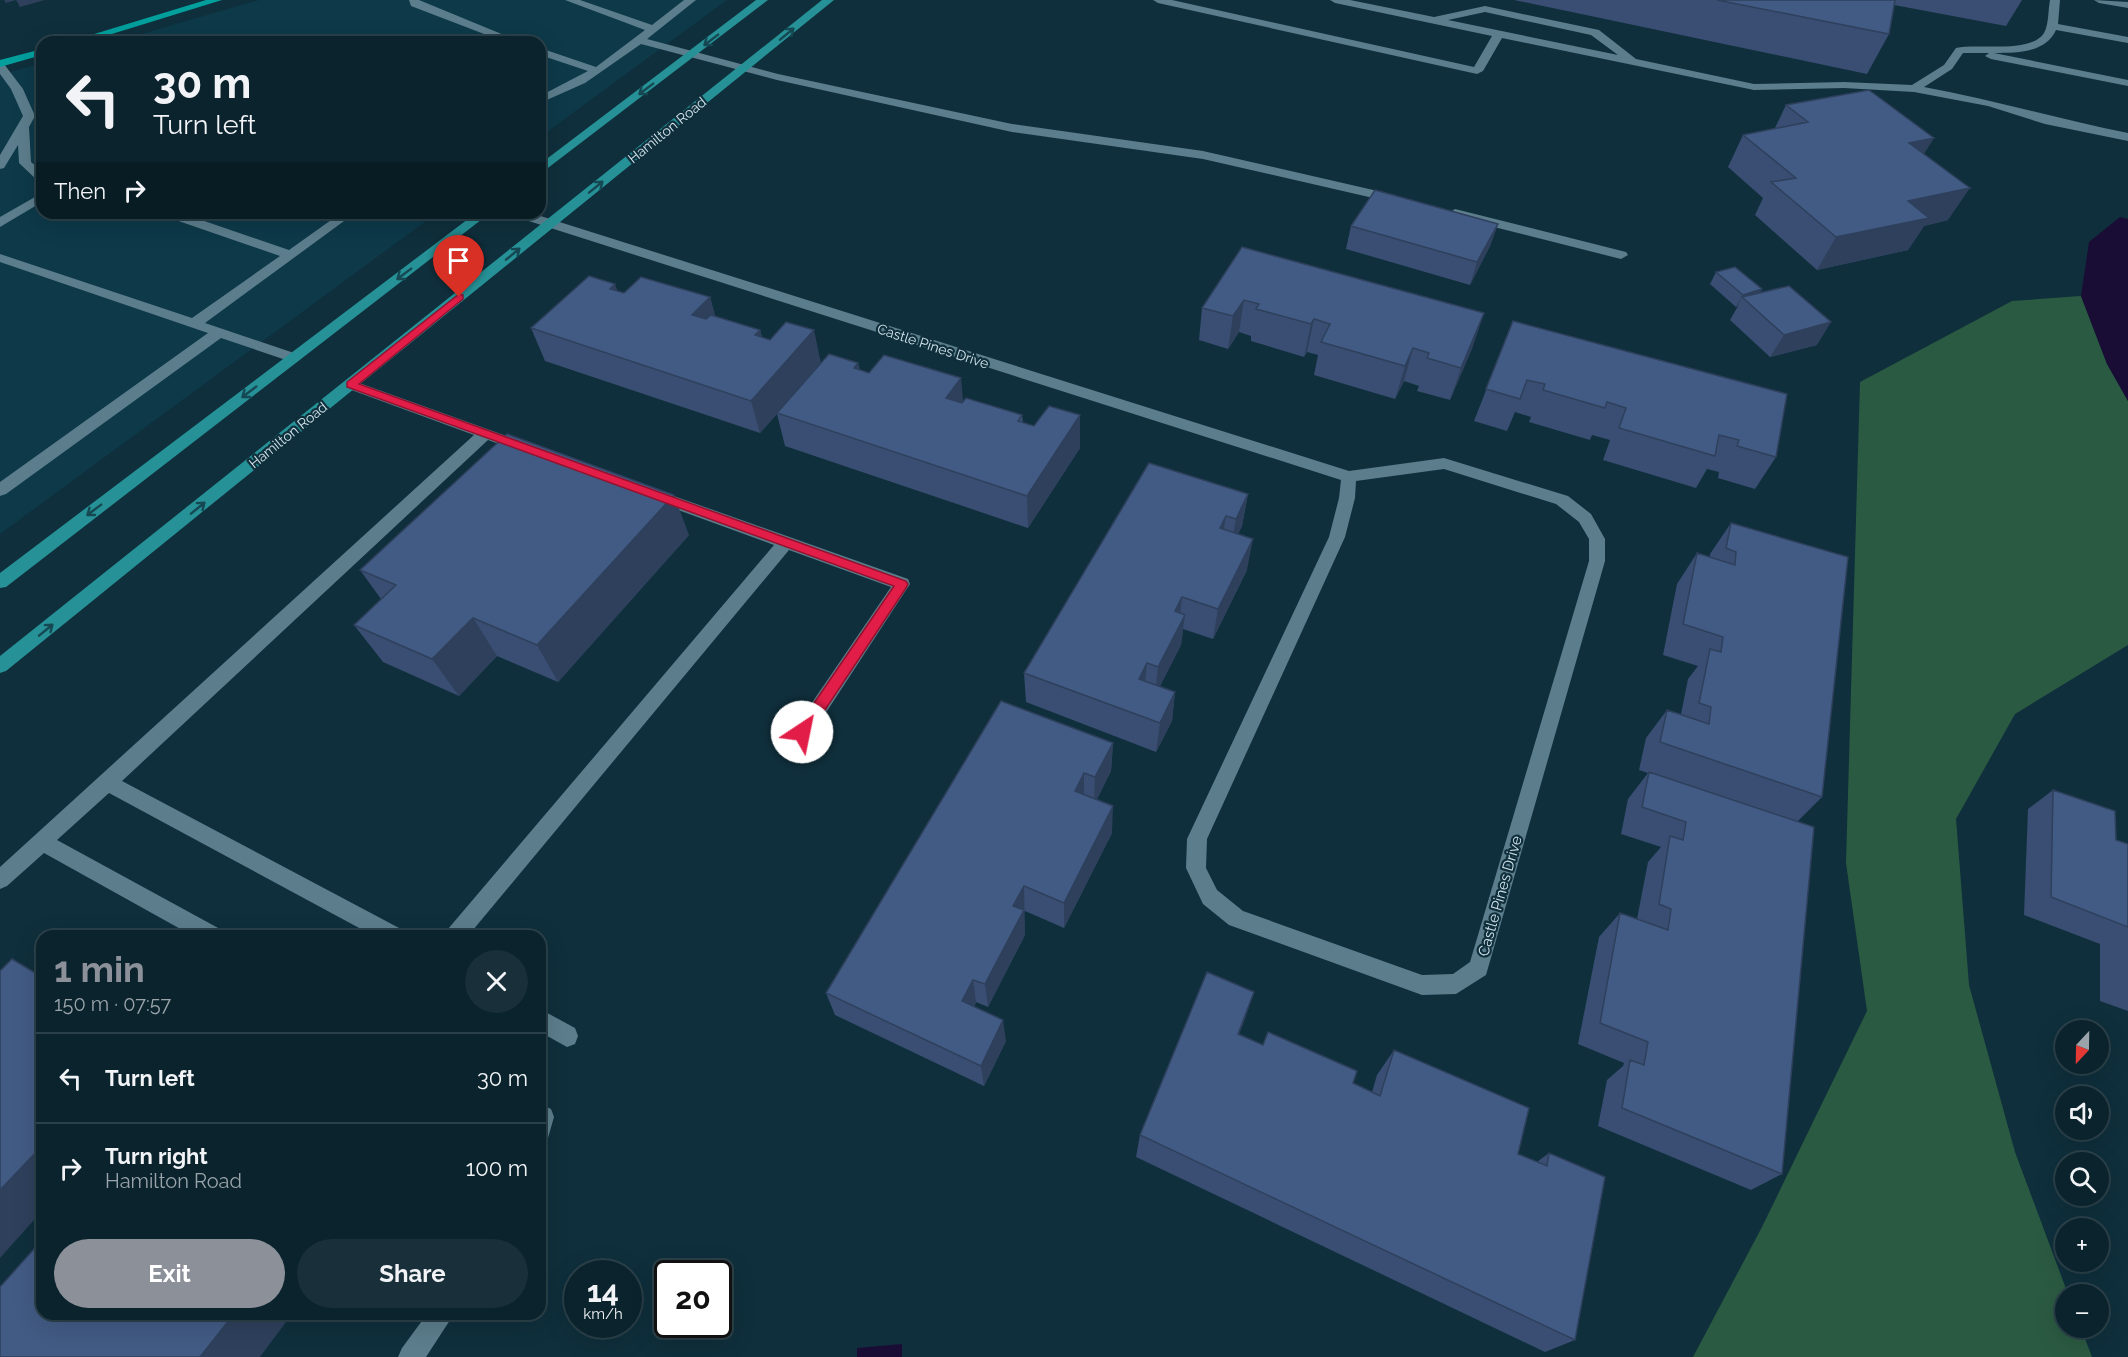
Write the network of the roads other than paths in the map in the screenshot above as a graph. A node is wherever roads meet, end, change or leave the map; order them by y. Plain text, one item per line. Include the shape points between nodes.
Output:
1 (217, 0) edge
2 (414, 0) edge
3 (570, 0) edge
4 (691, 0) edge
5 (763, 0) edge
6 (829, 0) edge
7 (1158, 0) edge
8 (1335, 0) edge
9 (2055, 0) edge
10 (2099, 0) edge
11 (2128, 5) edge
12 (1430, 20) junction
13 (2051, 26) junction
14 (652, 29) junction
15 (1498, 35) junction
16 (94, 36) edge
17 (498, 36) edge
18 (638, 40) junction
19 (2128, 40) edge
20 (1960, 50) junction
21 (546, 53) edge
22 (36, 54) edge
23 (693, 54) junction
24 (1635, 63) junction
25 (0, 65) edge
26 (745, 68) junction
27 (595, 70) junction
28 (2128, 83) edge
29 (1914, 89) junction
30 (546, 98) edge
31 (23, 127) junction
32 (2128, 137) edge
33 (0, 165) edge
34 (546, 165) edge
35 (36, 173) edge
36 (36, 201) edge
37 (1402, 201) edge
38 (1447, 211) edge
39 (186, 219) edge
40 (341, 219) edge
41 (476, 219) edge
42 (535, 219) edge
43 (0, 223) edge
44 (550, 224) junction
45 (290, 255) junction
46 (1621, 255) dead end
47 (0, 258) edge
48 (194, 324) junction
49 (219, 332) junction
50 (295, 358) junction
51 (351, 385) junction
52 (485, 434) junction
53 (541, 454) edge
54 (1349, 477) junction
55 (0, 490) edge
56 (641, 490) edge
57 (786, 542) junction
58 (0, 582) edge
59 (0, 666) edge
60 (790, 751) dead end
61 (107, 783) junction
62 (42, 842) junction
63 (0, 880) edge
64 (202, 930) edge
65 (383, 930) edge
66 (460, 930) edge
67 (546, 1024) edge
68 (567, 1036) dead end
69 (438, 1320) edge
70 (411, 1357) edge

1 - 16 highway
2 - 17 street via 429,12
3 - 14 street
4 - 14 street
5 -> 23 main road
26 -> 6 main road, Hamilton Road
7 - 15 street via 1477,71
8 - 12 street
9 - 13 street
10 - 11 street
12 - 15 street
12 - 24 street via 1485,9 1595,32
13 - 19 street
13 - 20 street via 2046,38 2034,46
14 - 18 street
15 - 24 street
18 - 23 street
18 - 27 street
20 - 28 street
20 - 29 street via 1947,67
21 - 27 street
22 - 25 highway
23 - 26 street
23 -> 34 main road
24 - 29 street via 1754,87 1844,85
25 - 31 street via 29,116
26 - 37 street via 1012,129 1203,155
44 -> 26 main road, Hamilton Road
27 - 30 street
29 - 32 street
31 - 33 street
31 - 35 street via 25,163
36 - 43 street
38 - 46 street
39 - 45 street
40 - 45 street
41 -> 50 main road
42 - 44 street, Castle Pines Drive
51 -> 44 main road, Hamilton Road
44 - 54 street, Castle Pines Drive
45 - 48 street
47 - 48 street
48 - 49 street
49 - 50 street
49 - 55 street
50 -> 58 main road
51 - 52 street
59 -> 51 main road, Hamilton Road
52 - 53 street
52 - 61 street
54 - 54 street, Castle Pines Drive via 1337,537 1197,839 1196,868 1209,897 1236,918 1422,985 1456,984 1479,968 1597,561 1597,539 1585,518 1562,500 1444,463
56 - 57 street
57 - 60 street via 902,584
57 - 66 street
61 - 62 street
61 - 65 street
62 - 63 street
62 - 64 street
67 - 68 street
69 - 70 street

